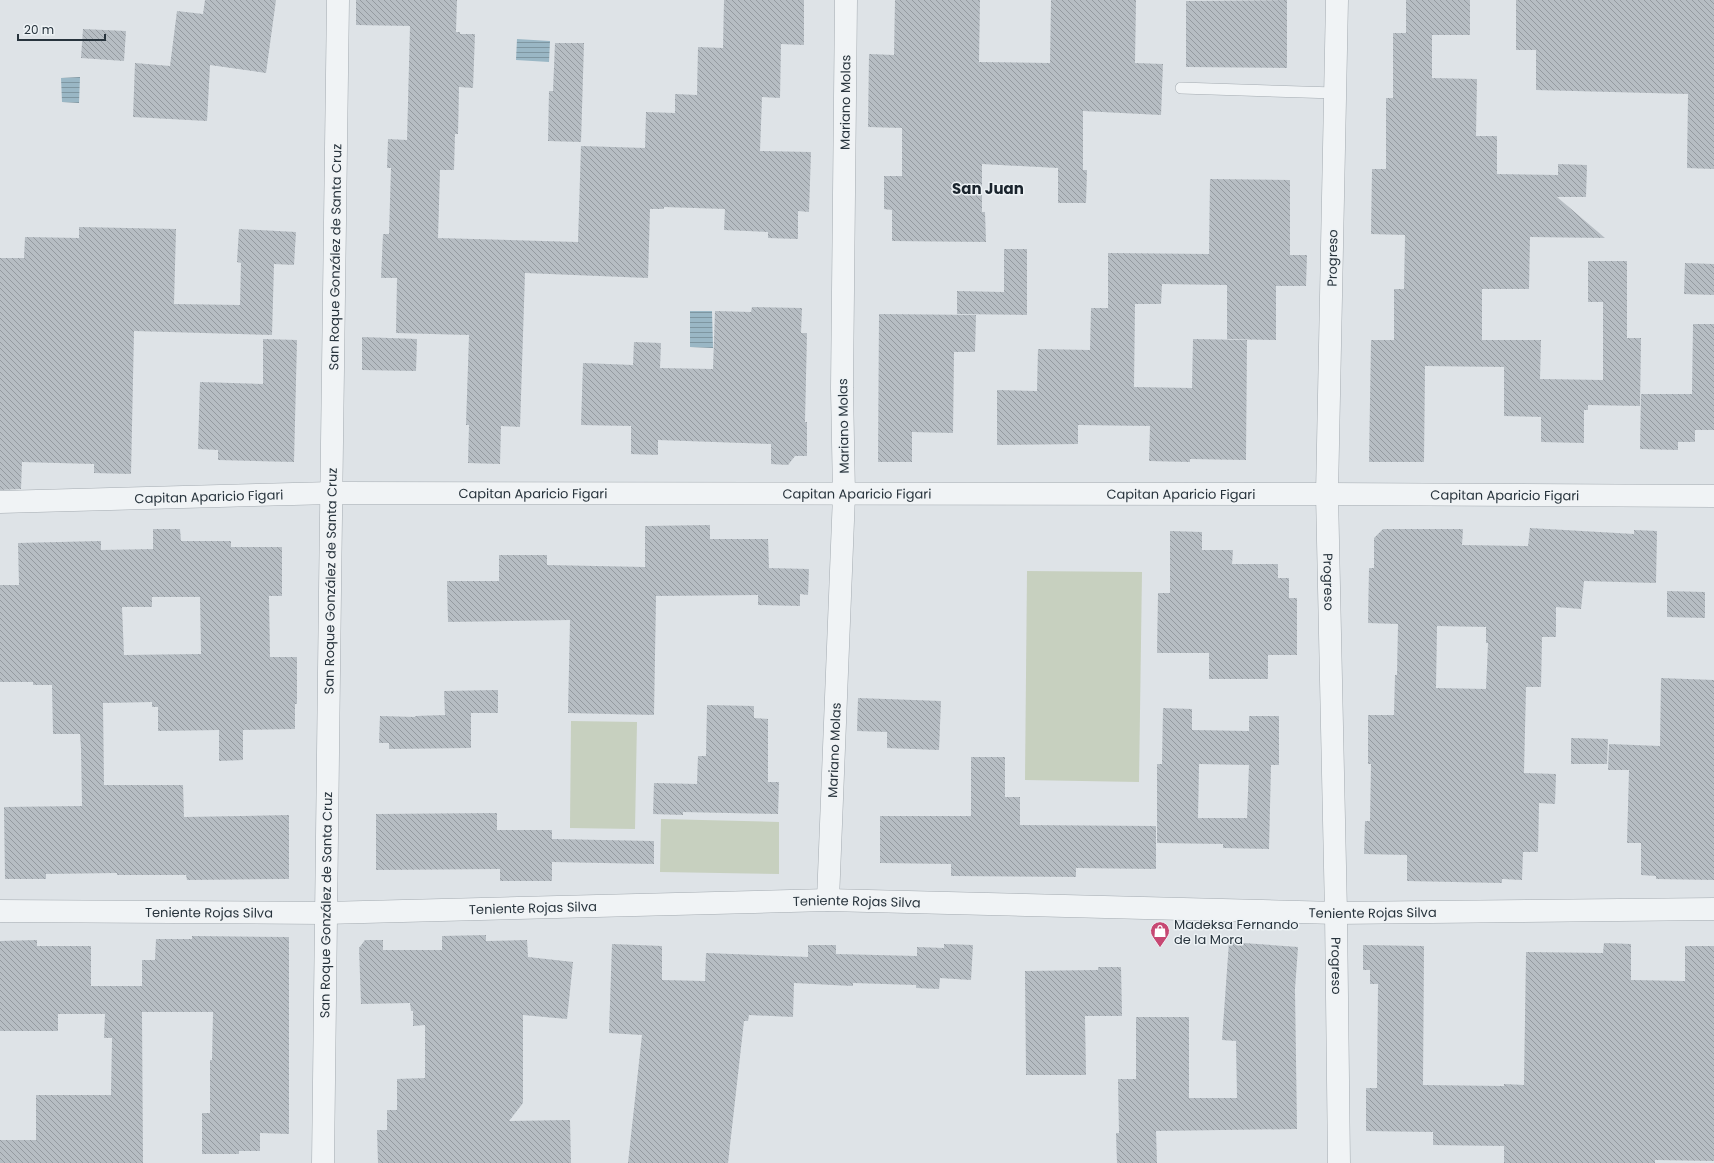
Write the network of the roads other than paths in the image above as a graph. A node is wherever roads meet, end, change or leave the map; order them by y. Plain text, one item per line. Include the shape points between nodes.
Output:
1 (338, 0) edge
2 (846, 0) edge
3 (1337, 0) edge
4 (1181, 88) dead end
5 (1335, 93) junction
6 (332, 493) junction
7 (844, 494) junction
8 (1327, 494) junction
9 (1714, 496) edge
10 (0, 502) edge
11 (828, 900) junction
12 (1714, 909) edge
13 (0, 911) edge
14 (325, 913) junction
15 (1336, 913) junction
16 (323, 1163) edge
17 (1339, 1163) edge

1 - 6 street, San Roque González de Santa Cruz
2 - 7 street, Mariano Molas via 842,380
3 - 5 street, Progreso
4 - 5 lane
5 - 8 street, Progreso
6 - 7 street, Capitan Aparicio Figari
6 - 10 street, Capitan Aparicio Figari
6 - 14 street, San Roque González de Santa Cruz
7 - 8 street, Capitan Aparicio Figari
7 - 11 street, Mariano Molas
8 - 9 street, Capitan Aparicio Figari
8 - 15 street, Progreso
11 - 14 street, Teniente Rojas Silva
11 - 15 street, Teniente Rojas Silva
12 - 15 street, Teniente Rojas Silva
13 - 14 street, Teniente Rojas Silva
14 - 16 street, San Roque González de Santa Cruz
15 - 17 street, Progreso

